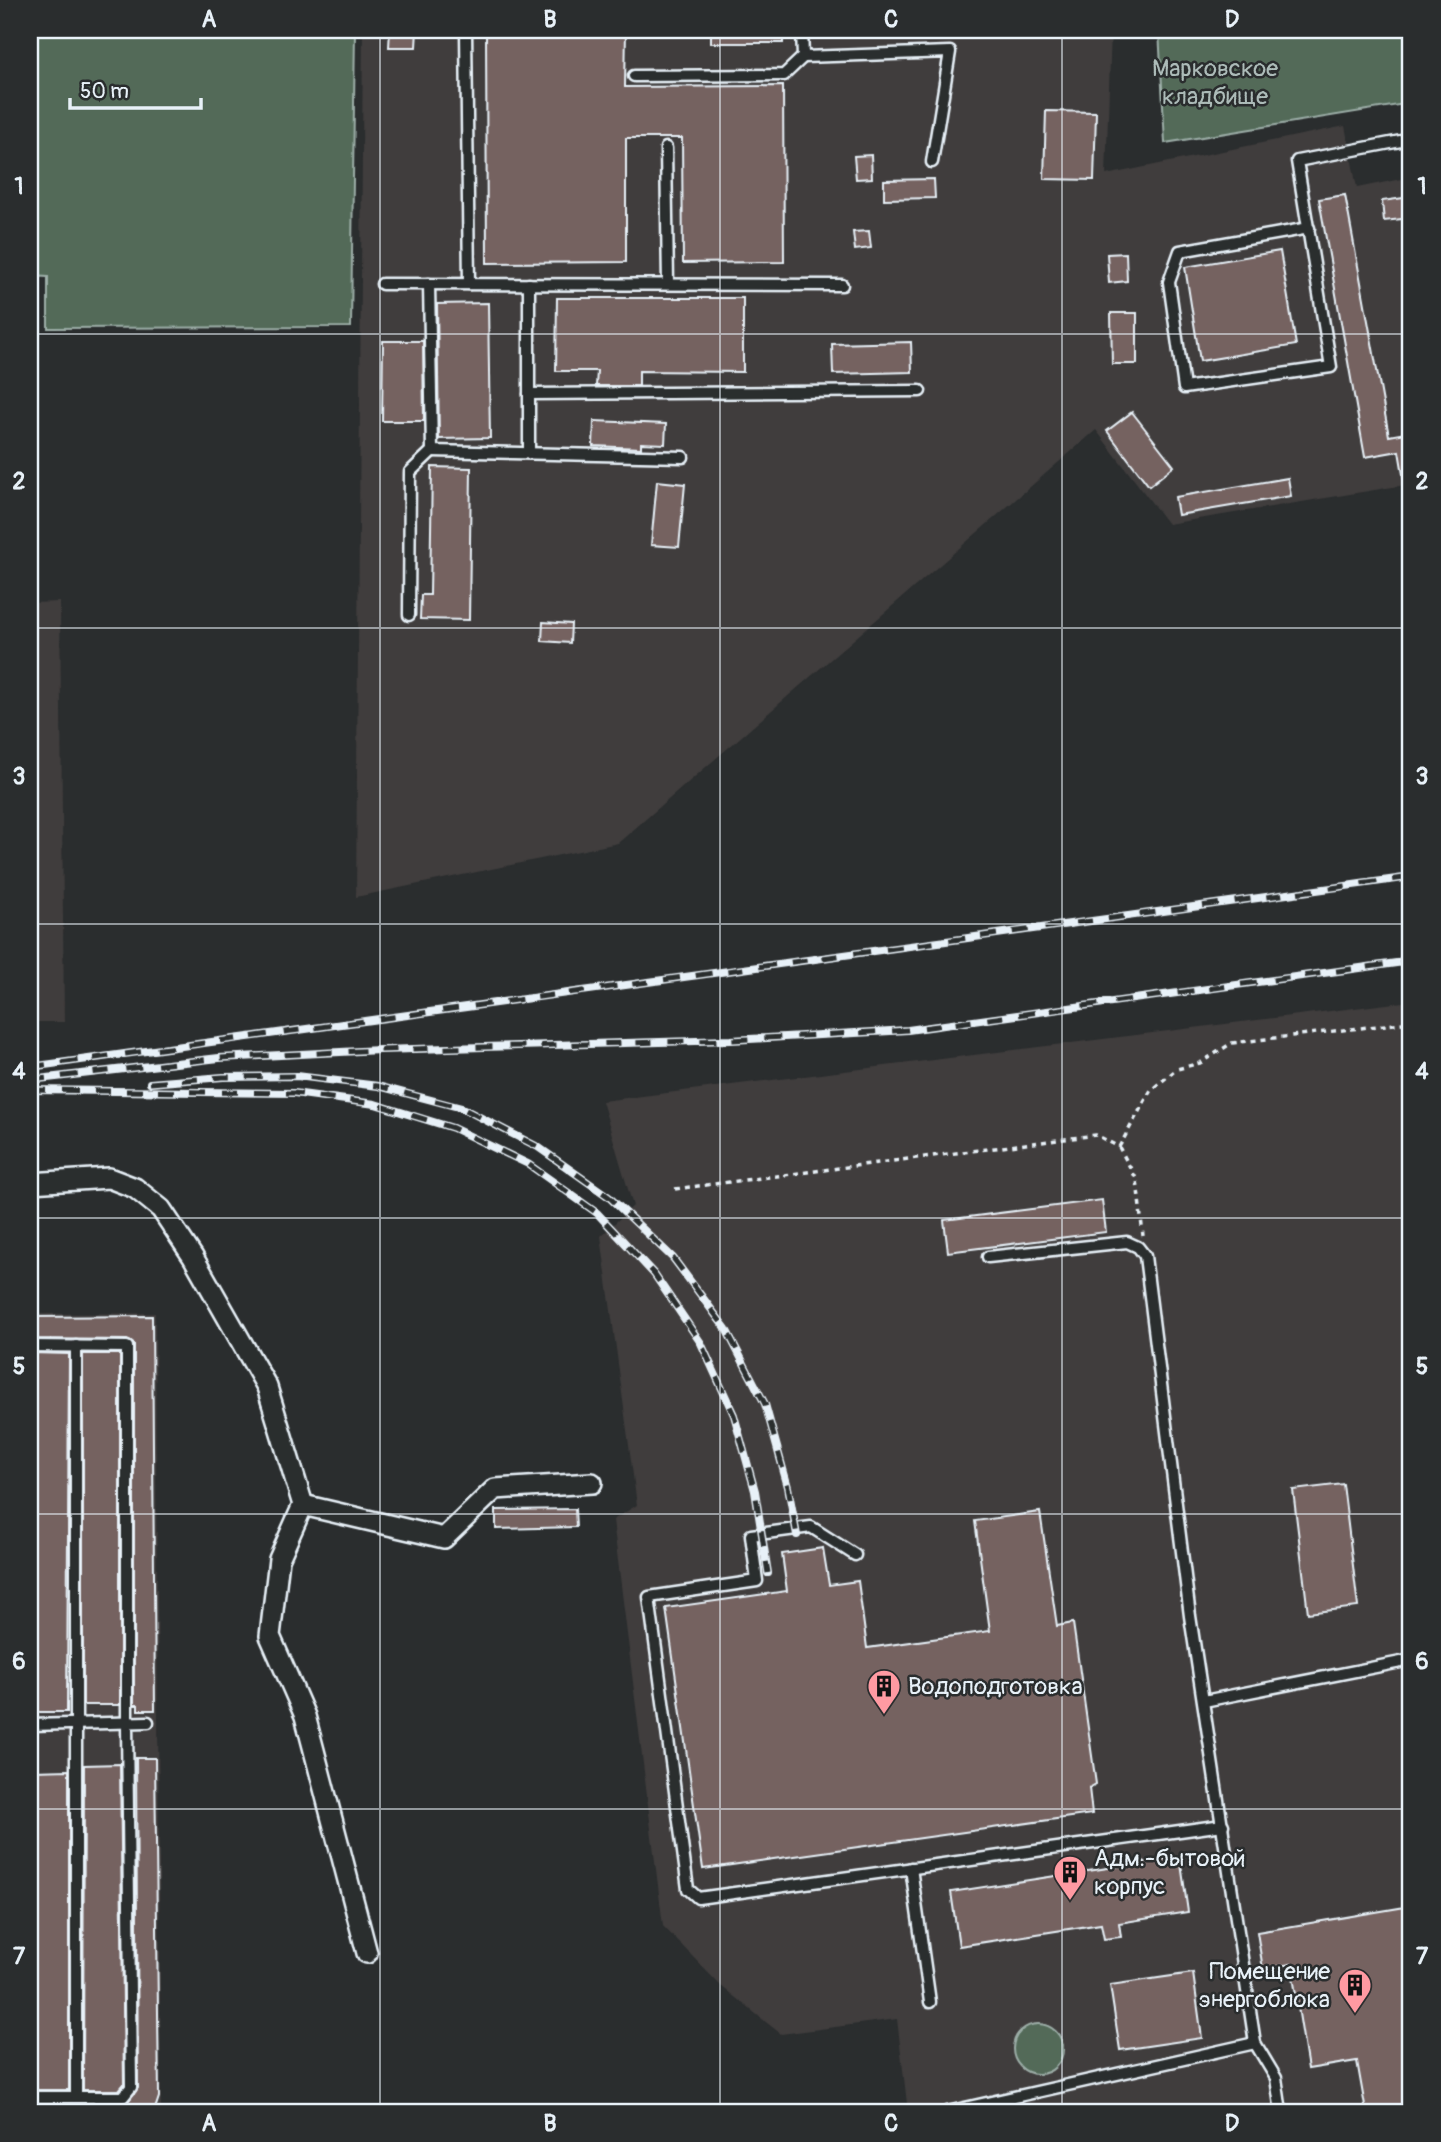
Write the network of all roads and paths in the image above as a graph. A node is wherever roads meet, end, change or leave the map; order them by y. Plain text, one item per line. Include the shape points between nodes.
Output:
1 (466, 30) edge
2 (802, 30) edge
3 (803, 57) junction
4 (634, 76) dead end
5 (1411, 139) edge
6 (666, 148) dead end
7 (932, 162) dead end
8 (1308, 228) junction
9 (382, 284) dead end
10 (429, 284) junction
11 (469, 284) junction
12 (529, 284) junction
13 (668, 284) junction
14 (842, 285) dead end
15 (920, 391) dead end
16 (529, 394) junction
17 (432, 451) junction
18 (529, 453) junction
19 (683, 457) dead end
20 (409, 615) dead end
21 (1411, 1022) edge
22 (1119, 1147) junction
23 (30, 1183) edge
24 (675, 1189) dead end
25 (1145, 1256) junction
26 (988, 1257) dead end
27 (30, 1346) edge
28 (76, 1346) junction
29 (592, 1483) dead end
30 (303, 1505) junction
31 (855, 1555) dead end
32 (1411, 1660) edge
33 (1204, 1701) junction
34 (148, 1722) dead end
35 (127, 1723) junction
36 (75, 1724) junction
37 (30, 1725) edge
38 (1223, 1825) junction
39 (911, 1868) junction
40 (367, 1953) dead end
41 (930, 2002) dead end
42 (1255, 2043) junction
43 (30, 2097) edge
44 (76, 2097) junction
45 (947, 2112) edge
46 (1281, 2112) edge

1 - 11 lane
2 - 3 lane
3 - 4 lane via 784,75
3 - 7 lane via 950,52
5 - 8 lane via 1297,161
6 - 13 lane
8 - 8 lane via 1180,251 1169,282 1184,388 1331,367
9 - 10 lane
10 - 11 lane
10 - 17 lane
11 - 12 lane
12 - 13 lane
12 - 16 lane
13 - 14 lane
15 - 16 lane
16 - 18 lane
17 - 18 lane
17 - 20 lane via 410,472
18 - 19 lane
21 - 22 path via 1232,1043 1200,1063 1177,1069 1151,1090
22 - 24 path via 1096,1135
22 - 25 path via 1137,1180
23 - 30 street via 109,1178 135,1188 161,1209 267,1387
25 - 26 lane via 1127,1242
25 - 33 lane
27 - 28 lane
28 - 35 lane via 127,1347
28 - 36 lane
29 - 30 street via 495,1489 444,1538
30 - 40 street via 279,1559 270,1636 306,1716
31 - 39 lane via 811,1527 751,1535 757,1581 649,1597 688,1889 698,1898
32 - 33 lane
33 - 38 lane
34 - 35 lane
35 - 36 lane
35 - 44 lane via 131,2087 123,2097
36 - 37 lane
36 - 44 lane
38 - 39 lane
38 - 42 lane
39 - 41 lane
42 - 45 lane
42 - 46 lane via 1276,2078
43 - 44 lane

